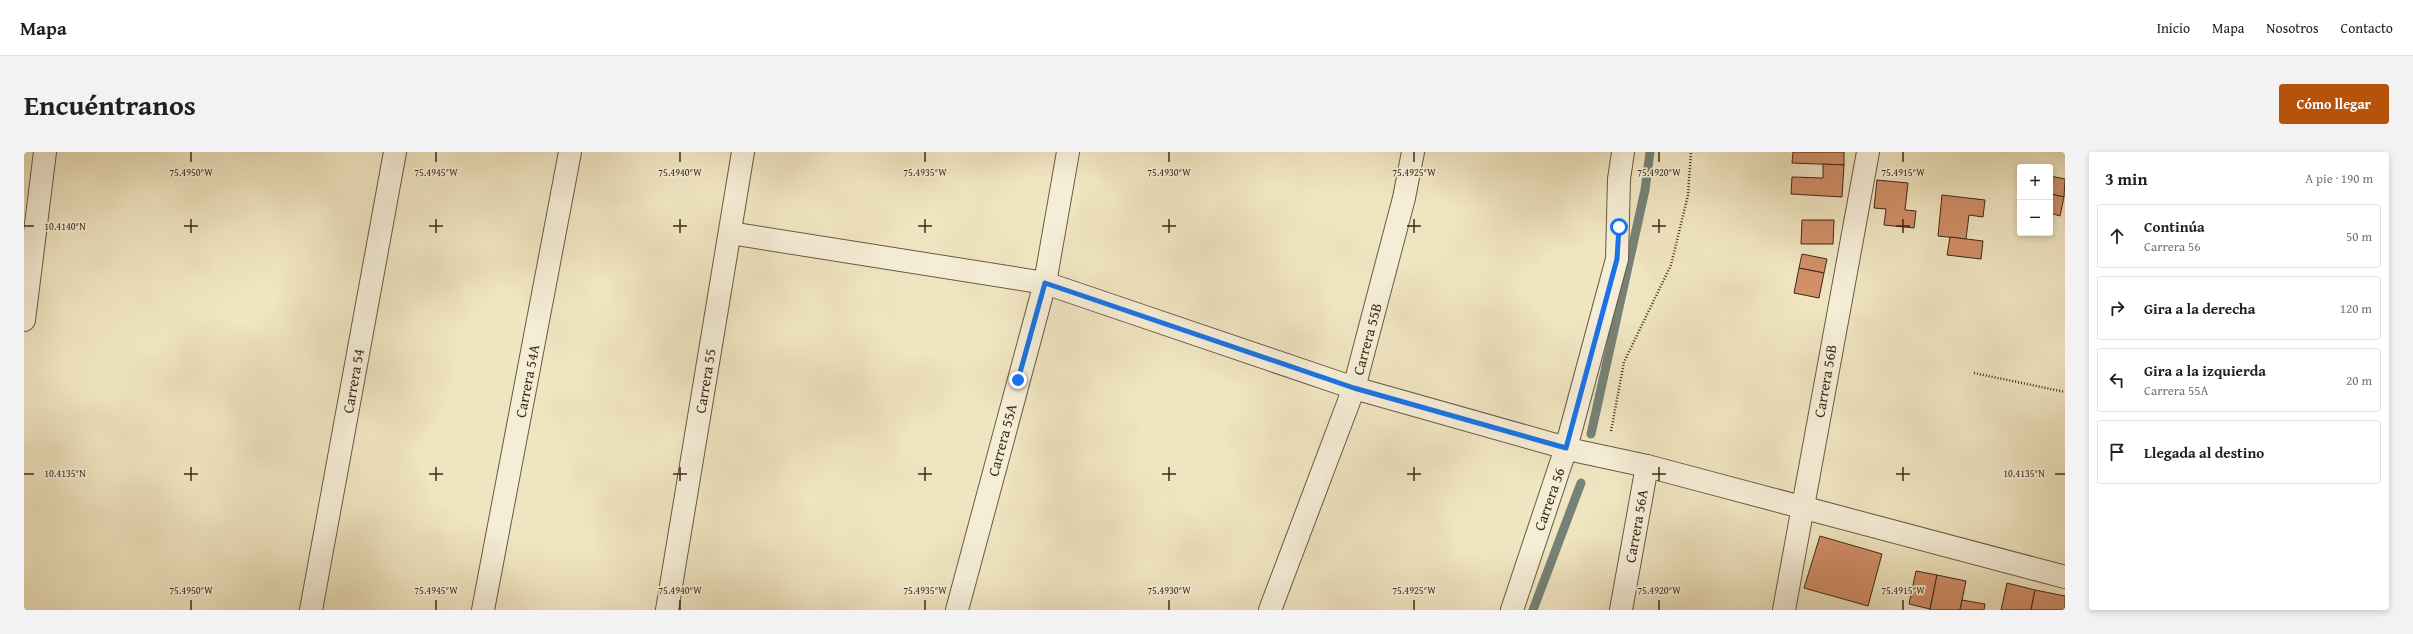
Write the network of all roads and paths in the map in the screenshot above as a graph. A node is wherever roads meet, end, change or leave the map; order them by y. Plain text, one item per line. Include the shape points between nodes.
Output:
1 (45, 152) edge
2 (395, 152) edge
3 (570, 152) edge
4 (743, 152) edge
5 (1068, 152) edge
6 (1413, 152) edge
7 (1623, 152) edge
8 (1691, 152) edge
9 (1868, 152) edge
10 (730, 233) junction
11 (1045, 283) junction
12 (24, 320) edge
13 (1974, 373) dead end
14 (1354, 388) junction
15 (2065, 392) edge
16 (1571, 449) junction
17 (1602, 456) junction
18 (1647, 466) junction
19 (1802, 507) junction
20 (2065, 577) edge
21 (311, 610) edge
22 (483, 610) edge
23 (667, 610) edge
24 (957, 610) edge
25 (1270, 610) edge
26 (1512, 610) edge
27 (1621, 610) edge
28 (1784, 610) edge

1 - 12 street
2 - 21 street, Carrera 54
3 - 22 street, Carrera 54A
4 - 10 street, Carrera 55
5 - 11 street, Carrera 55A
6 - 14 street, Carrera 55B via 1404,198
7 - 16 street, Carrera 56 via 1619,179 1617,259
8 - 17 path via 1688,195 1671,265 1624,362
9 - 19 street, Carrera 56B
10 - 11 street
10 - 23 street, Carrera 55
11 - 14 street
11 - 24 street, Carrera 55A
13 - 15 path
14 - 16 street
14 - 25 street, Carrera 55B
16 - 17 street
16 - 26 street, Carrera 56
17 - 18 street
18 - 19 street
18 - 27 street, Carrera 56A
19 - 20 street
19 - 28 street, Carrera 56B

